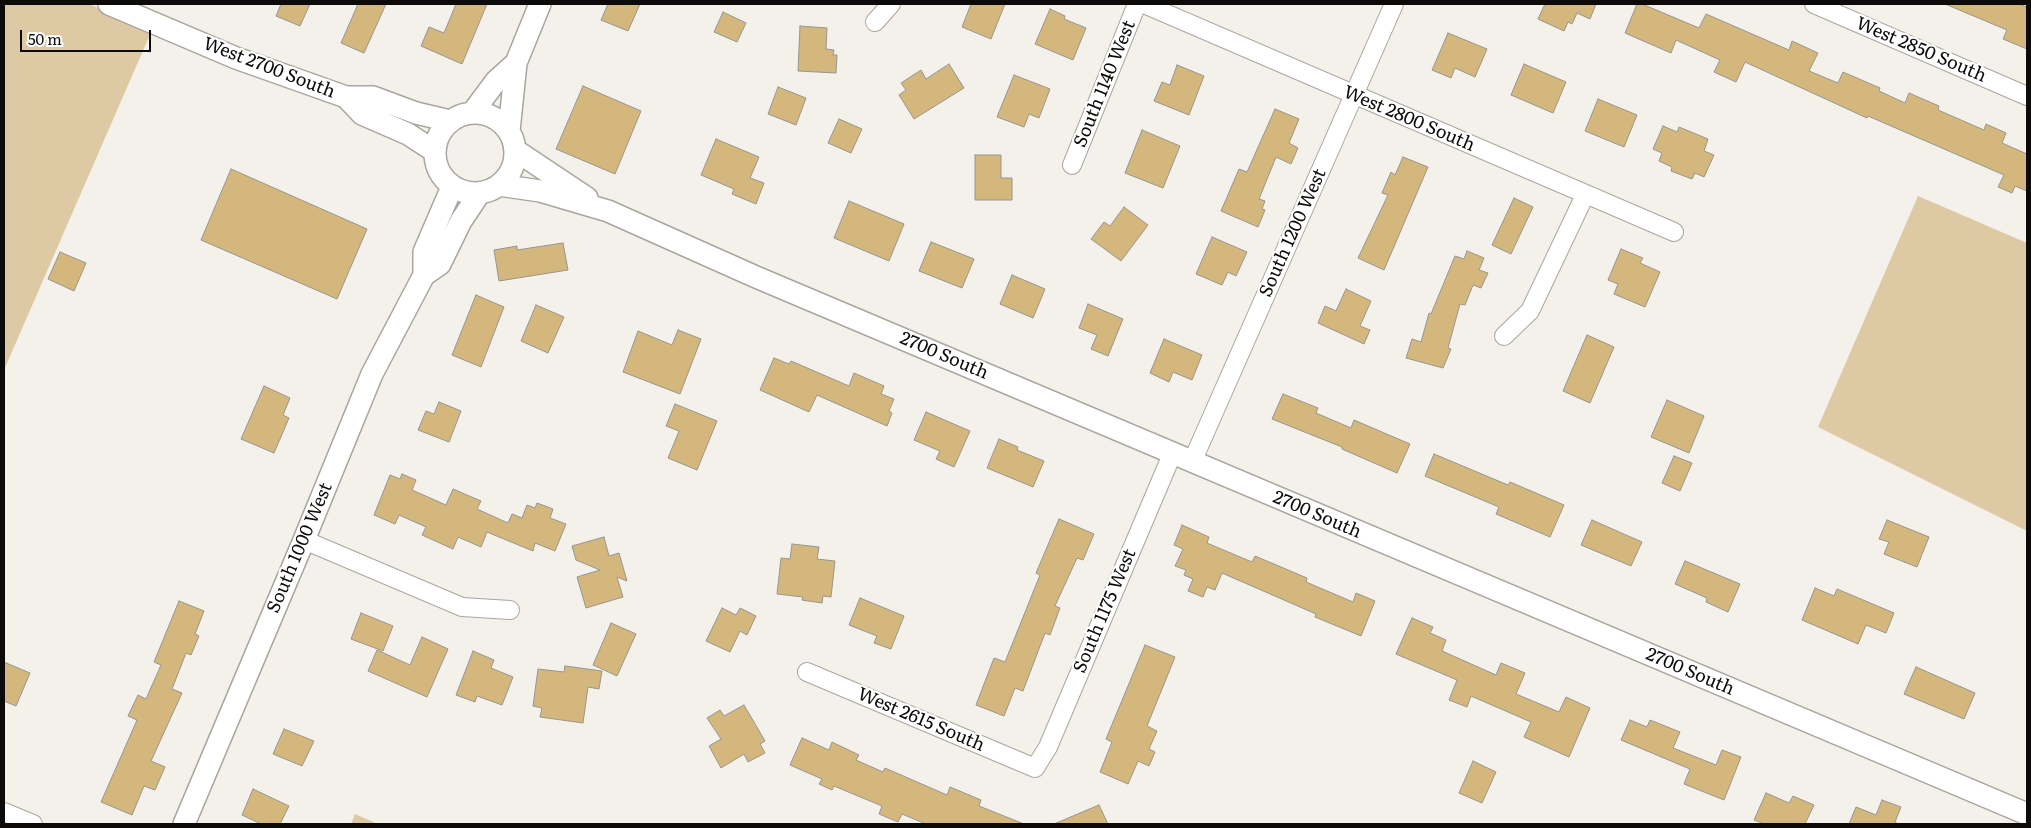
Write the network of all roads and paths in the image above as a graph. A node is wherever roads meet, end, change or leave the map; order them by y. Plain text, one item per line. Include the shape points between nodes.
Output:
1 (109, 4) edge
2 (540, 4) edge
3 (891, 4) edge
4 (1137, 4) edge
5 (1144, 4) edge
6 (1394, 4) edge
7 (1814, 4) edge
8 (875, 22) dead end
9 (516, 63) junction
10 (1355, 96) junction
11 (2027, 96) edge
12 (346, 97) junction
13 (473, 112) junction
14 (450, 121) junction
15 (512, 141) junction
16 (434, 151) junction
17 (1072, 165) dead end
18 (499, 185) junction
19 (452, 188) junction
20 (479, 194) junction
21 (1585, 195) junction
22 (608, 212) junction
23 (1674, 232) dead end
24 (424, 275) junction
25 (1504, 336) dead end
26 (1173, 452) junction
27 (1192, 462) junction
28 (304, 540) junction
29 (510, 610) dead end
30 (807, 672) dead end
31 (1035, 768) joint
32 (4, 812) edge
33 (2027, 814) edge
34 (33, 824) edge
35 (184, 824) edge

1 - 12 main road, West 2700 South via 236,58
2 - 9 main road
3 - 8 street
4 - 17 street, South 1140 West
5 - 10 street, West 2800 South
6 - 10 street, South 1200 West
7 - 11 street, West 2850 South
9 - 13 main road via 496,81
9 - 15 main road
10 - 21 street, West 2800 South
10 - 27 street, South 1200 West
12 - 14 main road, West 2700 South via 373,97 416,114
12 - 16 main road, West 2700 South via 362,114 408,134
13 - 14 main road
13 - 15 main road via 493,117
14 - 16 main road via 439,134
15 - 18 main road via 512,170
15 - 22 main road
16 - 19 main road via 440,173
18 - 20 main road
18 - 22 main road via 540,190
19 - 20 main road
19 - 24 main road, South 1000 West via 424,252
20 - 24 main road, South 1000 West via 460,221 440,264
21 - 23 street, West 2800 South
21 - 25 street via 1530,311
22 - 26 main road, 2700 South
24 - 28 main road, South 1000 West via 372,374
26 - 27 main road, 2700 South
26 - 31 street, South 1175 West via 1048,747
27 - 33 main road, 2700 South
28 - 29 street via 462,607
28 - 35 main road, South 1000 West
30 - 31 street, West 2615 South
32 - 34 street

